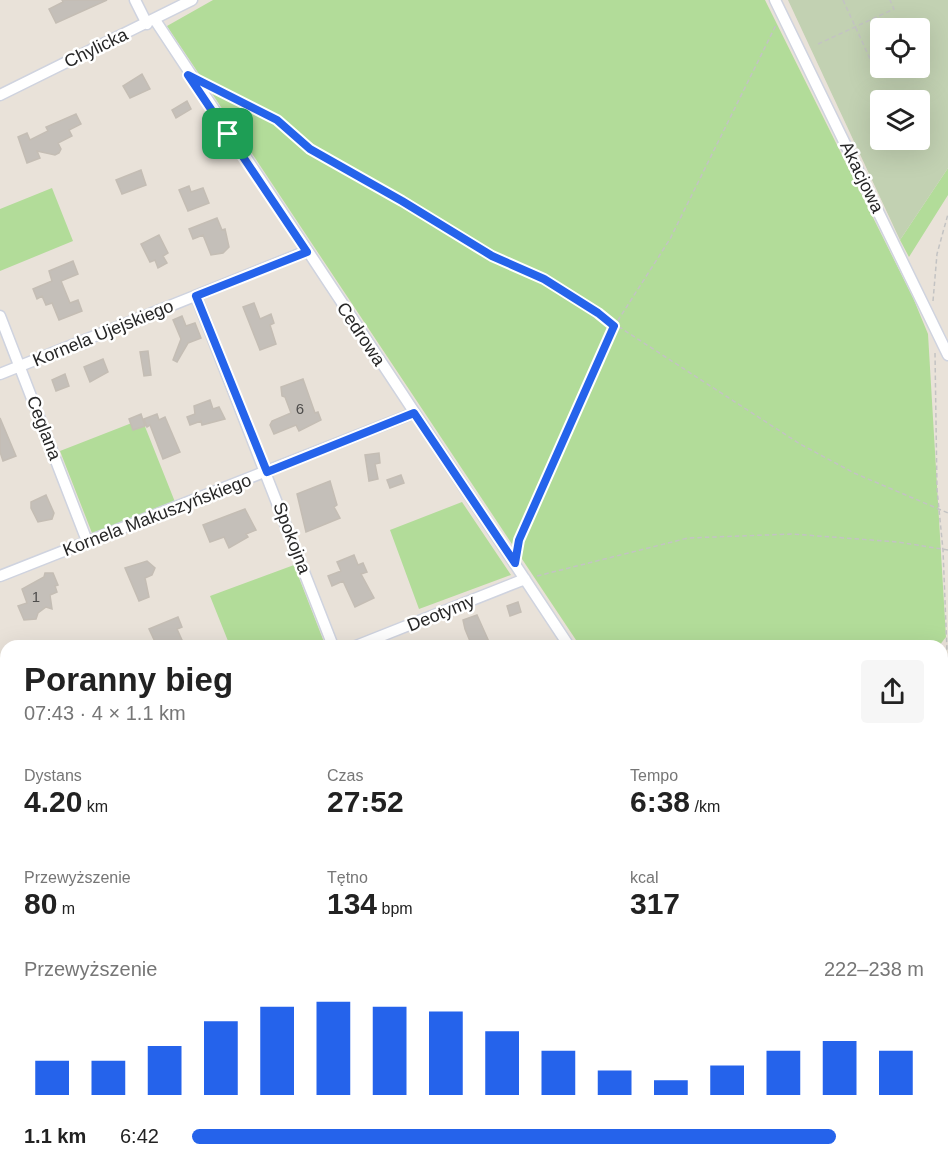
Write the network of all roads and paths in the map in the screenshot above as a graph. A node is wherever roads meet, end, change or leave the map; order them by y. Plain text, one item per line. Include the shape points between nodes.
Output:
1 (135, 0) edge
2 (192, 0) edge
3 (776, 0) edge
4 (843, 0) edge
5 (890, 0) edge
6 (782, 13) junction
7 (151, 22) junction
8 (855, 27) junction
9 (818, 44) dead end
10 (870, 61) edge
11 (207, 84) dead end
12 (0, 95) edge
13 (948, 214) edge
14 (307, 252) junction
15 (196, 296) junction
16 (933, 308) dead end
17 (0, 316) edge
18 (614, 326) junction
19 (935, 351) dead end
20 (948, 355) edge
21 (20, 366) junction
22 (0, 374) edge
23 (414, 413) junction
24 (267, 472) junction
25 (940, 510) junction
26 (948, 513) edge
27 (87, 541) junction
28 (943, 550) junction
29 (948, 550) edge
30 (515, 563) junction
31 (0, 576) edge
32 (525, 579) junction
33 (331, 640) edge
34 (371, 640) edge
35 (565, 640) edge
36 (945, 640) edge

1 - 7 street, Cedrowa
2 - 7 street, Chylicka
3 - 6 street, Akacjowa
4 - 8 path
5 - 8 path via 894,9
6 - 18 path via 670,239
6 - 20 street, Akacjowa
7 - 12 street, Chylicka
7 - 14 street, Cedrowa
8 - 9 path
8 - 10 path
11 - 18 path via 277,120 310,149 492,256 544,279
13 - 16 path via 937,254
14 - 15 street, Kornela Ujejskiego
14 - 23 street, Cedrowa
15 - 21 street, Kornela Ujejskiego
15 - 24 street, Spokojna
17 - 21 street, Ceglana
18 - 25 path via 800,444 854,473
18 - 30 path via 519,540
19 - 25 path
21 - 22 street, Kornela Ujejskiego
21 - 27 street, Ceglana
23 - 24 street, Kornela Makuszyńskiego
23 - 30 street, Cedrowa
24 - 27 street, Kornela Makuszyńskiego
24 - 33 street, Spokojna
25 - 26 path
25 - 28 path
27 - 31 street, Kornela Makuszyńskiego
28 - 29 path
28 - 32 path via 898,542 792,534 688,538
28 - 36 path
30 - 32 street, Cedrowa
32 - 34 street, Deotymy
32 - 35 street, Cedrowa

